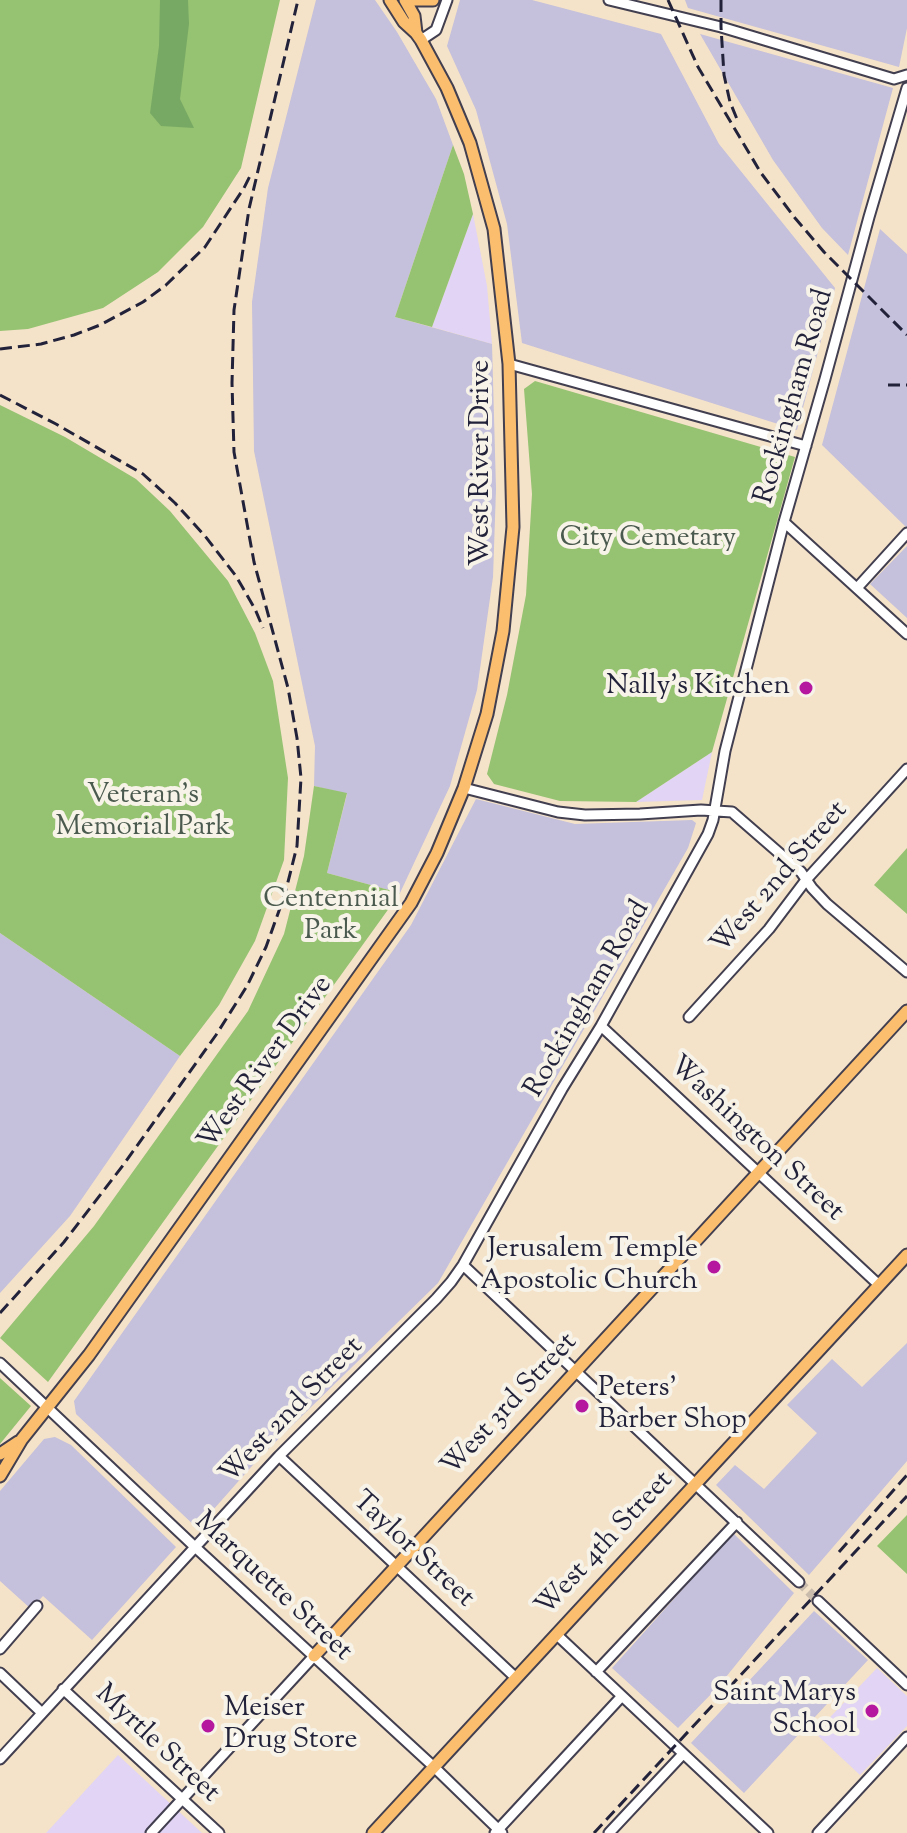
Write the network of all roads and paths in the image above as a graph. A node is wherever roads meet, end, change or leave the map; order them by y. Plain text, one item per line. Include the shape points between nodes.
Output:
1 (390, 0) edge
2 (405, 0) edge
3 (412, 0) edge
4 (433, 0) edge
5 (447, 0) edge
6 (609, 0) edge
7 (419, 37) junction
8 (907, 75) edge
9 (907, 88) edge
10 (509, 364) junction
11 (806, 446) junction
12 (784, 522) junction
13 (907, 533) edge
14 (857, 588) junction
15 (907, 634) edge
16 (907, 769) edge
17 (464, 788) junction
18 (714, 810) junction
19 (806, 880) junction
20 (907, 972) edge
21 (907, 1011) edge
22 (689, 1017) dead end
23 (601, 1026) junction
24 (528, 1149) joint
25 (759, 1172) junction
26 (907, 1256) edge
27 (463, 1265) junction
28 (879, 1285) junction
29 (0, 1363) edge
30 (576, 1371) junction
31 (48, 1408) junction
32 (22, 1439) junction
33 (0, 1454) edge
34 (279, 1456) junction
35 (0, 1476) edge
36 (696, 1484) junction
37 (737, 1522) junction
38 (195, 1547) junction
39 (396, 1566) junction
40 (799, 1582) tunnel mouth
41 (818, 1601) tunnel mouth
42 (37, 1606) dead end
43 (556, 1634) junction
44 (0, 1649) edge
45 (314, 1656) junction
46 (596, 1672) junction
47 (0, 1673) edge
48 (516, 1678) junction
49 (907, 1685) edge
50 (63, 1689) junction
51 (622, 1696) junction
52 (42, 1713) junction
53 (907, 1737) edge
54 (683, 1754) junction
55 (0, 1759) edge
56 (434, 1767) junction
57 (183, 1799) junction
58 (498, 1832) edge
59 (151, 1833) edge
60 (219, 1833) edge
61 (373, 1833) edge
62 (609, 1833) edge
63 (768, 1833) edge
64 (818, 1833) edge

1 - 7 main road, West River Drive
2 - 7 main road, West River Drive
3 - 4 main road
5 - 7 street via 436,30
6 - 8 street via 894,79
7 - 10 main road, West River Drive via 461,118 494,229
9 - 11 street, Rockingham Road
10 - 11 street
10 - 17 main road, West River Drive via 513,527 503,631 487,714
11 - 12 street, Rockingham Road
12 - 14 street
12 - 18 street, Rockingham Road
13 - 14 street
14 - 15 street
16 - 19 street, West 2nd Street
17 - 18 street via 585,815
17 - 31 main road, West River Drive via 411,903
18 - 19 street via 732,812
18 - 23 street, Rockingham Road via 708,834
19 - 20 street
19 - 22 street, West 2nd Street
21 - 25 main road, West 3rd Street
23 - 24 street, Rockingham Road
23 - 25 street, Washington Street
24 - 27 street, West 2nd Street
25 - 28 street, Washington Street
25 - 30 main road, West 3rd Street
26 - 28 main road, West 4th Street
27 - 30 street
27 - 34 street, West 2nd Street via 436,1299
28 - 36 main road, West 4th Street
29 - 31 street, Marquette Street
30 - 36 street
30 - 39 main road, West 3rd Street
31 - 32 main road, West River Drive
31 - 38 street, Marquette Street
32 - 33 main road, West River Drive
32 - 35 main road, West River Drive
34 - 38 street, West 2nd Street
34 - 39 street, Taylor Street
36 - 37 street
36 - 43 main road, West 4th Street
37 - 40 street
37 - 46 street
38 - 45 street, Marquette Street
38 - 50 street, West 2nd Street
39 - 45 main road, West 3rd Street
39 - 48 street, Taylor Street
41 - 49 street
42 - 44 street
43 - 46 street
43 - 48 main road, West 4th Street
45 - 56 street, Marquette Street
45 - 57 street, West 3rd Street
46 - 51 street
47 - 52 street
48 - 56 main road, West 4th Street
50 - 52 street, West 2nd Street
50 - 57 street, Myrtle Street
51 - 54 street
51 - 58 street
52 - 55 street, West 2nd Street
53 - 64 street
54 - 62 street
54 - 63 street
56 - 58 street, Marquette Street
56 - 61 main road, West 4th Street
57 - 59 street, West 3rd Street
57 - 60 street, Myrtle Street

